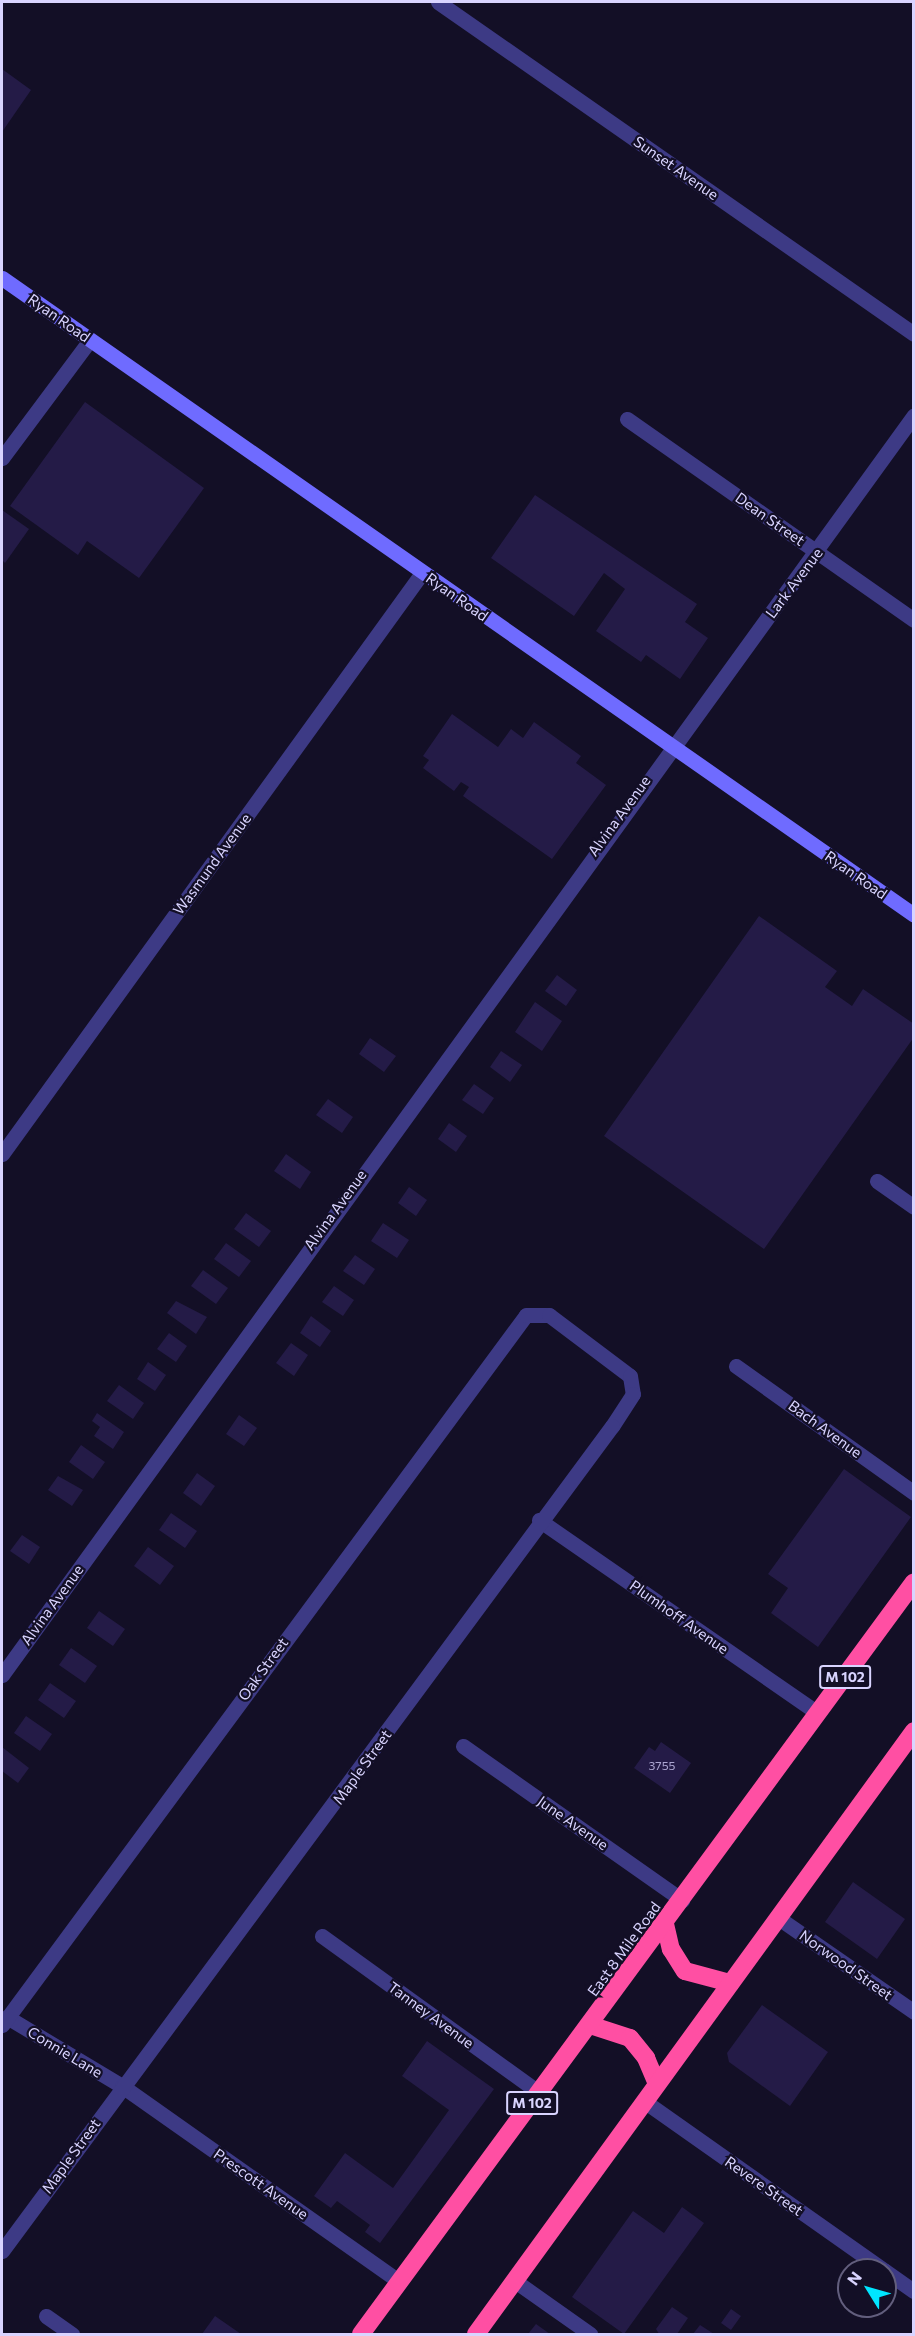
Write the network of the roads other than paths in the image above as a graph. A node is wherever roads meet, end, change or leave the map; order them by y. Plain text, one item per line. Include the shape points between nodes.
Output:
1 (438, 2) edge
2 (2, 278) edge
3 (914, 334) edge
4 (90, 340) junction
5 (914, 415) edge
6 (627, 419) dead end
7 (2, 458) edge
8 (818, 552) junction
9 (422, 573) junction
10 (914, 620) edge
11 (670, 746) junction
12 (914, 915) edge
13 (2, 1154) edge
14 (877, 1181) dead end
15 (914, 1207) edge
16 (526, 1315) joint
17 (736, 1366) dead end
18 (914, 1492) edge
19 (540, 1520) junction
20 (914, 1582) edge
21 (2, 1675) edge
22 (818, 1713) junction
23 (913, 1734) edge
24 (463, 1746) dead end
25 (682, 1900) junction
26 (777, 1917) junction
27 (665, 1924) junction
28 (322, 1936) dead end
29 (730, 1983) junction
30 (914, 2012) edge
31 (4, 2021) edge
32 (590, 2025) junction
33 (657, 2084) junction
34 (122, 2086) junction
35 (540, 2093) junction
36 (644, 2101) junction
37 (2, 2252) edge
38 (867, 2258) edge
39 (897, 2279) edge
40 (515, 2281) junction
41 (400, 2282) junction
42 (914, 2291) edge
43 (46, 2316) dead end
44 (72, 2334) edge
45 (361, 2334) edge
46 (476, 2334) edge
47 (590, 2334) edge

1 - 3 street, Sunset Avenue
2 - 4 main road, Ryan Road
4 - 7 street
4 - 9 main road, Ryan Road
5 - 8 street, Lark Avenue
6 - 8 street, Dean Street
8 - 10 street, Dean Street
8 - 11 street, Lark Avenue
9 - 11 main road, Ryan Road
9 - 13 street, Wasmund Avenue
11 - 12 main road, Ryan Road
11 - 21 street, Alvina Avenue
14 - 15 street
16 - 19 street, Maple Street via 549,1315 630,1376 633,1384 612,1426
16 - 31 street, Oak Street
17 - 18 street, Bach Avenue
19 - 22 street, Plumhoff Avenue
19 - 34 street, Maple Street via 277,1884
20 - 22 highway, East 8 Mile Road / M 102
22 - 25 highway, East 8 Mile Road / M 102
23 - 26 highway
24 - 25 street, June Avenue
25 - 27 highway, East 8 Mile Road / M 102
26 - 29 highway
26 - 30 street, Norwood Street
27 - 29 highway via 671,1949 685,1971
27 - 32 highway, East 8 Mile Road / M 102
28 - 35 street, Tanney Avenue
29 - 33 highway
31 - 34 street, Connie Lane
32 - 33 highway via 630,2038 646,2058
32 - 35 highway, East 8 Mile Road / M 102
33 - 36 highway
34 - 37 street, Maple Street
34 - 41 street, Prescott Avenue
35 - 41 highway, East 8 Mile Road / M 102
36 - 38 street, Revere Street
36 - 40 highway
39 - 42 street, Revere Street
40 - 46 highway
40 - 47 street
41 - 45 highway, East 8 Mile Road / M 102
43 - 44 street

